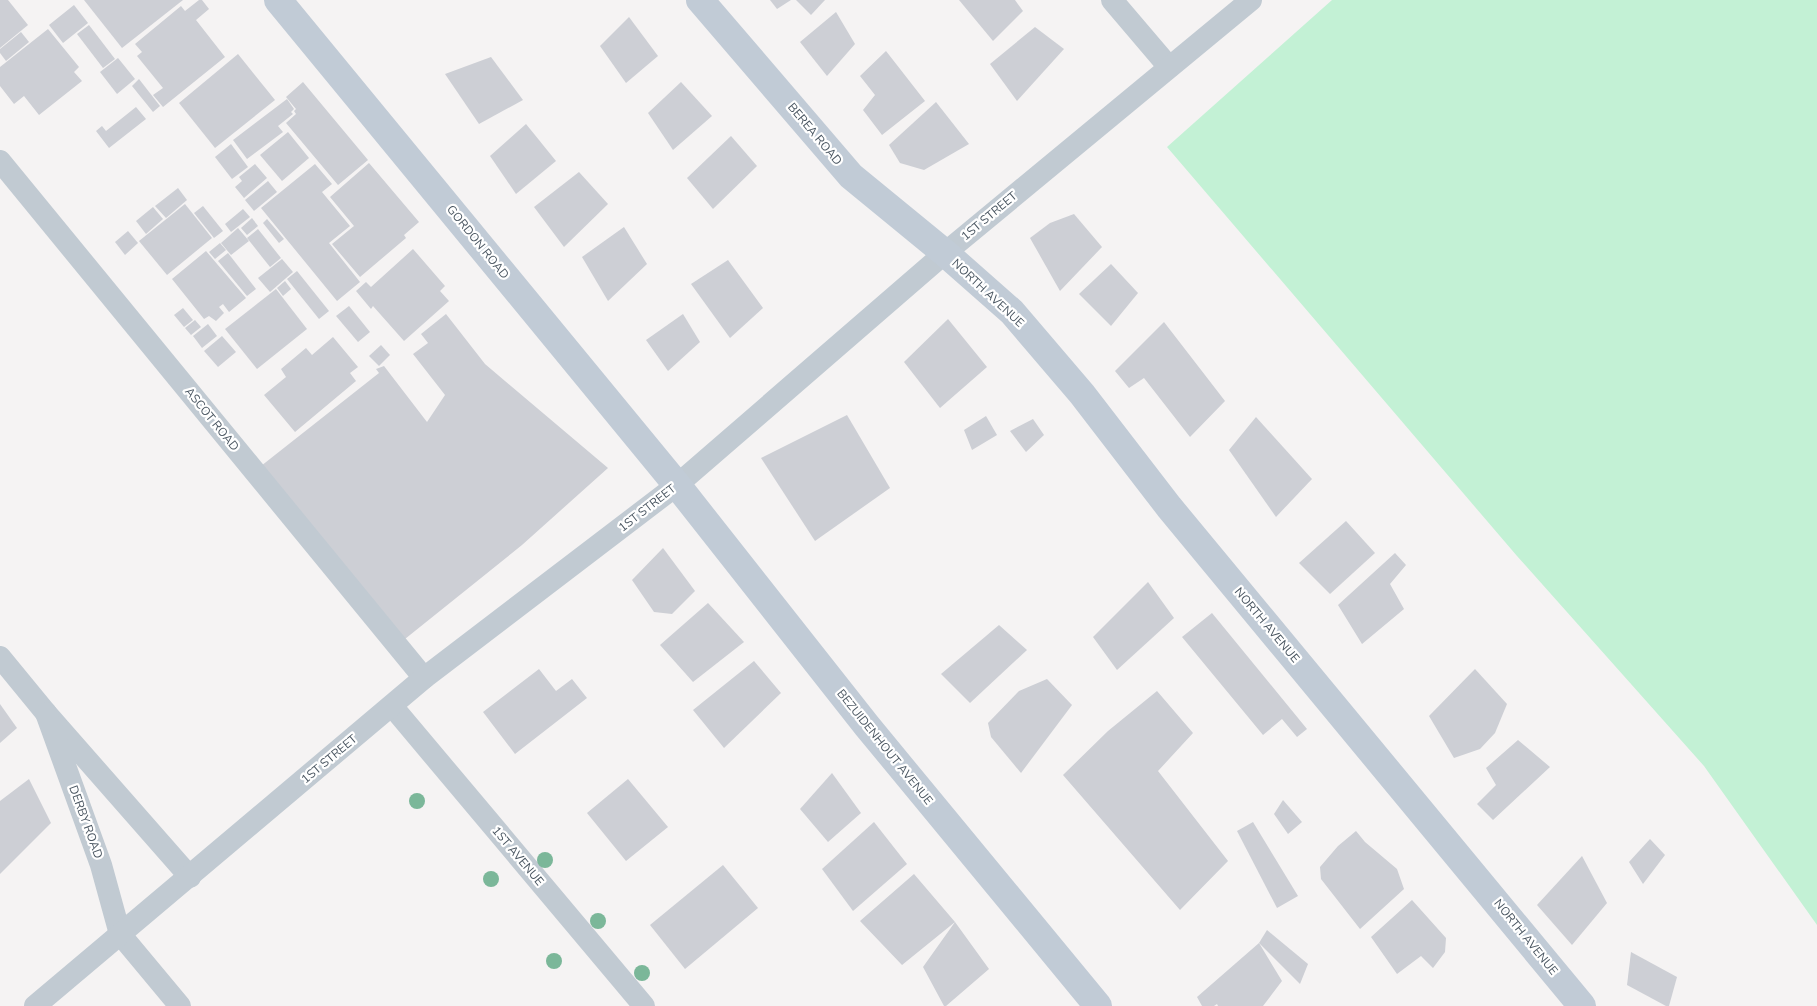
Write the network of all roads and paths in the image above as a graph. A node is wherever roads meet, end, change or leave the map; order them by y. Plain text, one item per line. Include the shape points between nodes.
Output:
1 (278, 0) edge
2 (700, 0) edge
3 (1112, 0) edge
4 (1251, 0) edge
5 (1169, 67) junction
6 (0, 161) edge
7 (945, 253) junction
8 (677, 485) junction
9 (0, 657) edge
10 (424, 678) junction
11 (392, 706) junction
12 (46, 713) junction
13 (190, 877) junction
14 (120, 934) junction
15 (35, 1006) edge
16 (180, 1006) edge
17 (644, 1006) edge
18 (1098, 1006) edge
19 (1582, 1006) edge

1 - 8 street, GORDON ROAD
2 - 7 street, BEREA ROAD via 851,176
3 - 5 street
4 - 5 street, 1ST STREET
5 - 7 street, 1ST STREET
6 - 10 street, ASCOT ROAD
7 - 8 street, 1ST STREET
7 - 19 street, NORTH AVENUE via 1012,312 1082,394 1169,507
8 - 10 street, 1ST STREET
8 - 18 street, BEZUIDENHOUT AVENUE via 867,726
9 - 12 street, DERBY ROAD
10 - 11 street, 1ST STREET
11 - 13 street, 1ST STREET
11 - 17 street, 1ST AVENUE
12 - 13 street, DERBY ROAD
12 - 14 street, DERBY ROAD via 101,866
13 - 14 street, 1ST STREET
14 - 15 street, 1ST STREET
14 - 16 street

